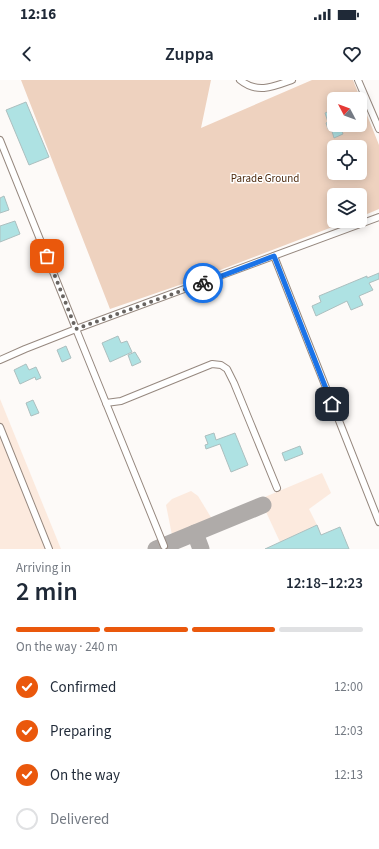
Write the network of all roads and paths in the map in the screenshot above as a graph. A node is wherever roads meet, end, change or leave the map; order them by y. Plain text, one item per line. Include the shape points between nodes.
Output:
1 (240, 80) edge
2 (292, 80) edge
3 (358, 80) edge
4 (379, 129) edge
5 (0, 140) edge
6 (379, 217) edge
7 (274, 256) junction
8 (76, 329) junction
9 (0, 360) edge
10 (106, 403) junction
11 (0, 427) edge
12 (277, 488) dead end
13 (379, 522) edge
14 (164, 546) dead end
15 (49, 549) edge

1 - 2 lane via 245,84 265,89
3 - 4 lane
5 - 8 lane
6 - 7 lane
7 - 8 lane
7 - 13 lane
8 - 9 lane
8 - 10 lane
10 - 12 lane via 121,401 212,364 221,364 234,383
10 - 14 lane
11 - 15 lane

